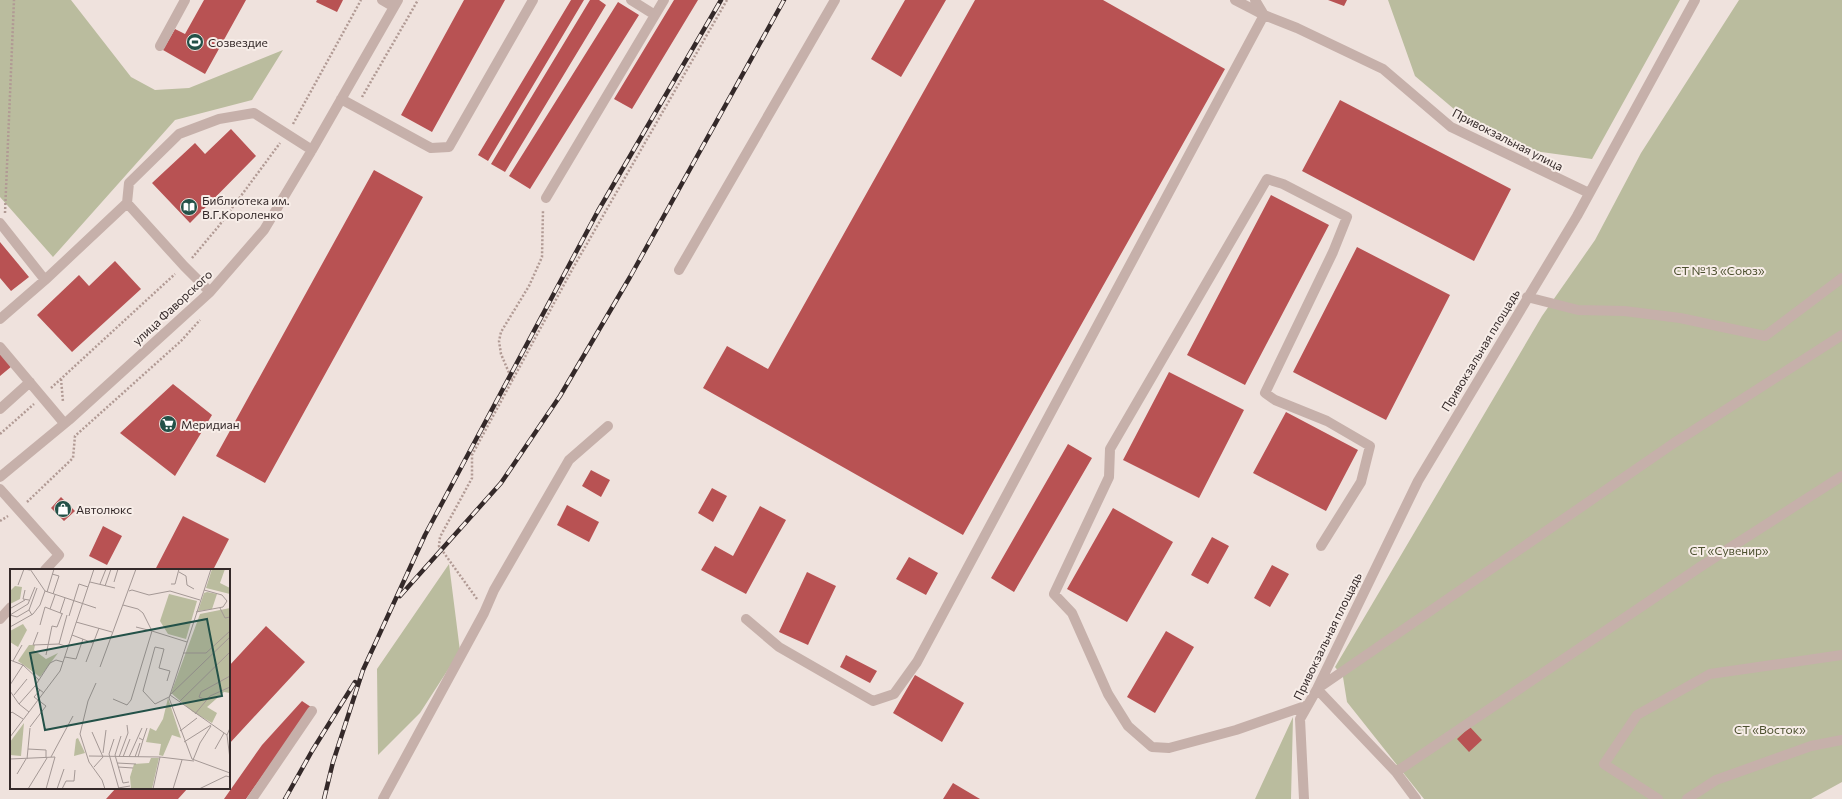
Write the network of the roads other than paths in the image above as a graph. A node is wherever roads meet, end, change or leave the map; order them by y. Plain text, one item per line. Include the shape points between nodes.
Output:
1 (185, 0) edge
2 (382, 0) edge
3 (533, 0) edge
4 (631, 0) edge
5 (664, 0) edge
6 (835, 0) edge
7 (1235, 0) edge
8 (1256, 0) edge
9 (1695, 0) edge
10 (396, 3) edge
11 (655, 15) junction
12 (1264, 15) junction
13 (160, 46) dead end
14 (341, 99) junction
15 (312, 150) junction
16 (1589, 194) junction
17 (546, 198) road end
18 (127, 203) junction
19 (2, 226) edge
20 (679, 270) dead end
21 (1842, 278) edge
22 (45, 280) junction
23 (210, 292) junction
24 (1527, 297) junction
25 (0, 319) edge
26 (1842, 335) edge
27 (0, 347) edge
28 (30, 382) junction
29 (0, 408) edge
30 (64, 423) junction
31 (608, 426) dead end
32 (1842, 476) edge
33 (0, 477) edge
34 (0, 489) edge
35 (1321, 546) dead end
36 (46, 569) edge
37 (10, 608) edge
38 (0, 619) edge
39 (746, 619) dead end
40 (1842, 655) edge
41 (1317, 689) junction
42 (1308, 705) junction
43 (312, 711) dead end
44 (1842, 740) edge
45 (1396, 772) junction
46 (252, 799) edge
47 (383, 799) edge
48 (1304, 799) edge
49 (1416, 799) edge
50 (1658, 799) edge
51 (1687, 799) edge

1 - 13 street
2 - 10 street
3 - 14 street via 449,147 431,148
4 - 11 street
5 - 11 street
6 - 20 street
7 - 12 street, Привокзальная улица
8 - 12 street
9 - 16 street, Привокзальная площадь
10 - 14 street, улица Фаворского
11 - 17 street
12 - 16 street, Привокзальная улица via 1383,69 1451,127
12 - 39 street via 917,662 894,694 873,701 779,647
14 - 15 street, улица Фаворского
15 - 18 street via 254,113 219,120 179,134 128,183
15 - 23 street, улица Фаворского via 264,230
16 - 24 street, Привокзальная площадь
18 - 22 street
18 - 23 street
19 - 22 street
21 - 24 street via 1765,336 1624,310 1578,310
22 - 25 street
23 - 30 street, улица Фаворского
24 - 41 street, Привокзальная площадь via 1418,481
26 - 41 street via 1674,443
27 - 28 street
28 - 29 street
28 - 30 street
30 - 33 street, улица Фаворского
31 - 47 street via 569,460 494,590
32 - 45 street via 1703,565
34 - 36 street via 59,555
35 - 42 street via 1361,482 1370,446 1327,421 1275,400 1265,393 1333,252 1347,217 1283,184 1267,179 1110,449 1109,477 1054,594 1072,613 1108,694 1128,726 1152,746 1169,748 1236,730
37 - 38 street
40 - 50 street via 1710,674 1637,715 1604,764
41 - 42 street, Привокзальная площадь
41 - 45 street
42 - 48 street, Привокзальная площадь via 1300,719
43 - 46 street
44 - 51 street via 1811,746 1716,780
45 - 49 street

